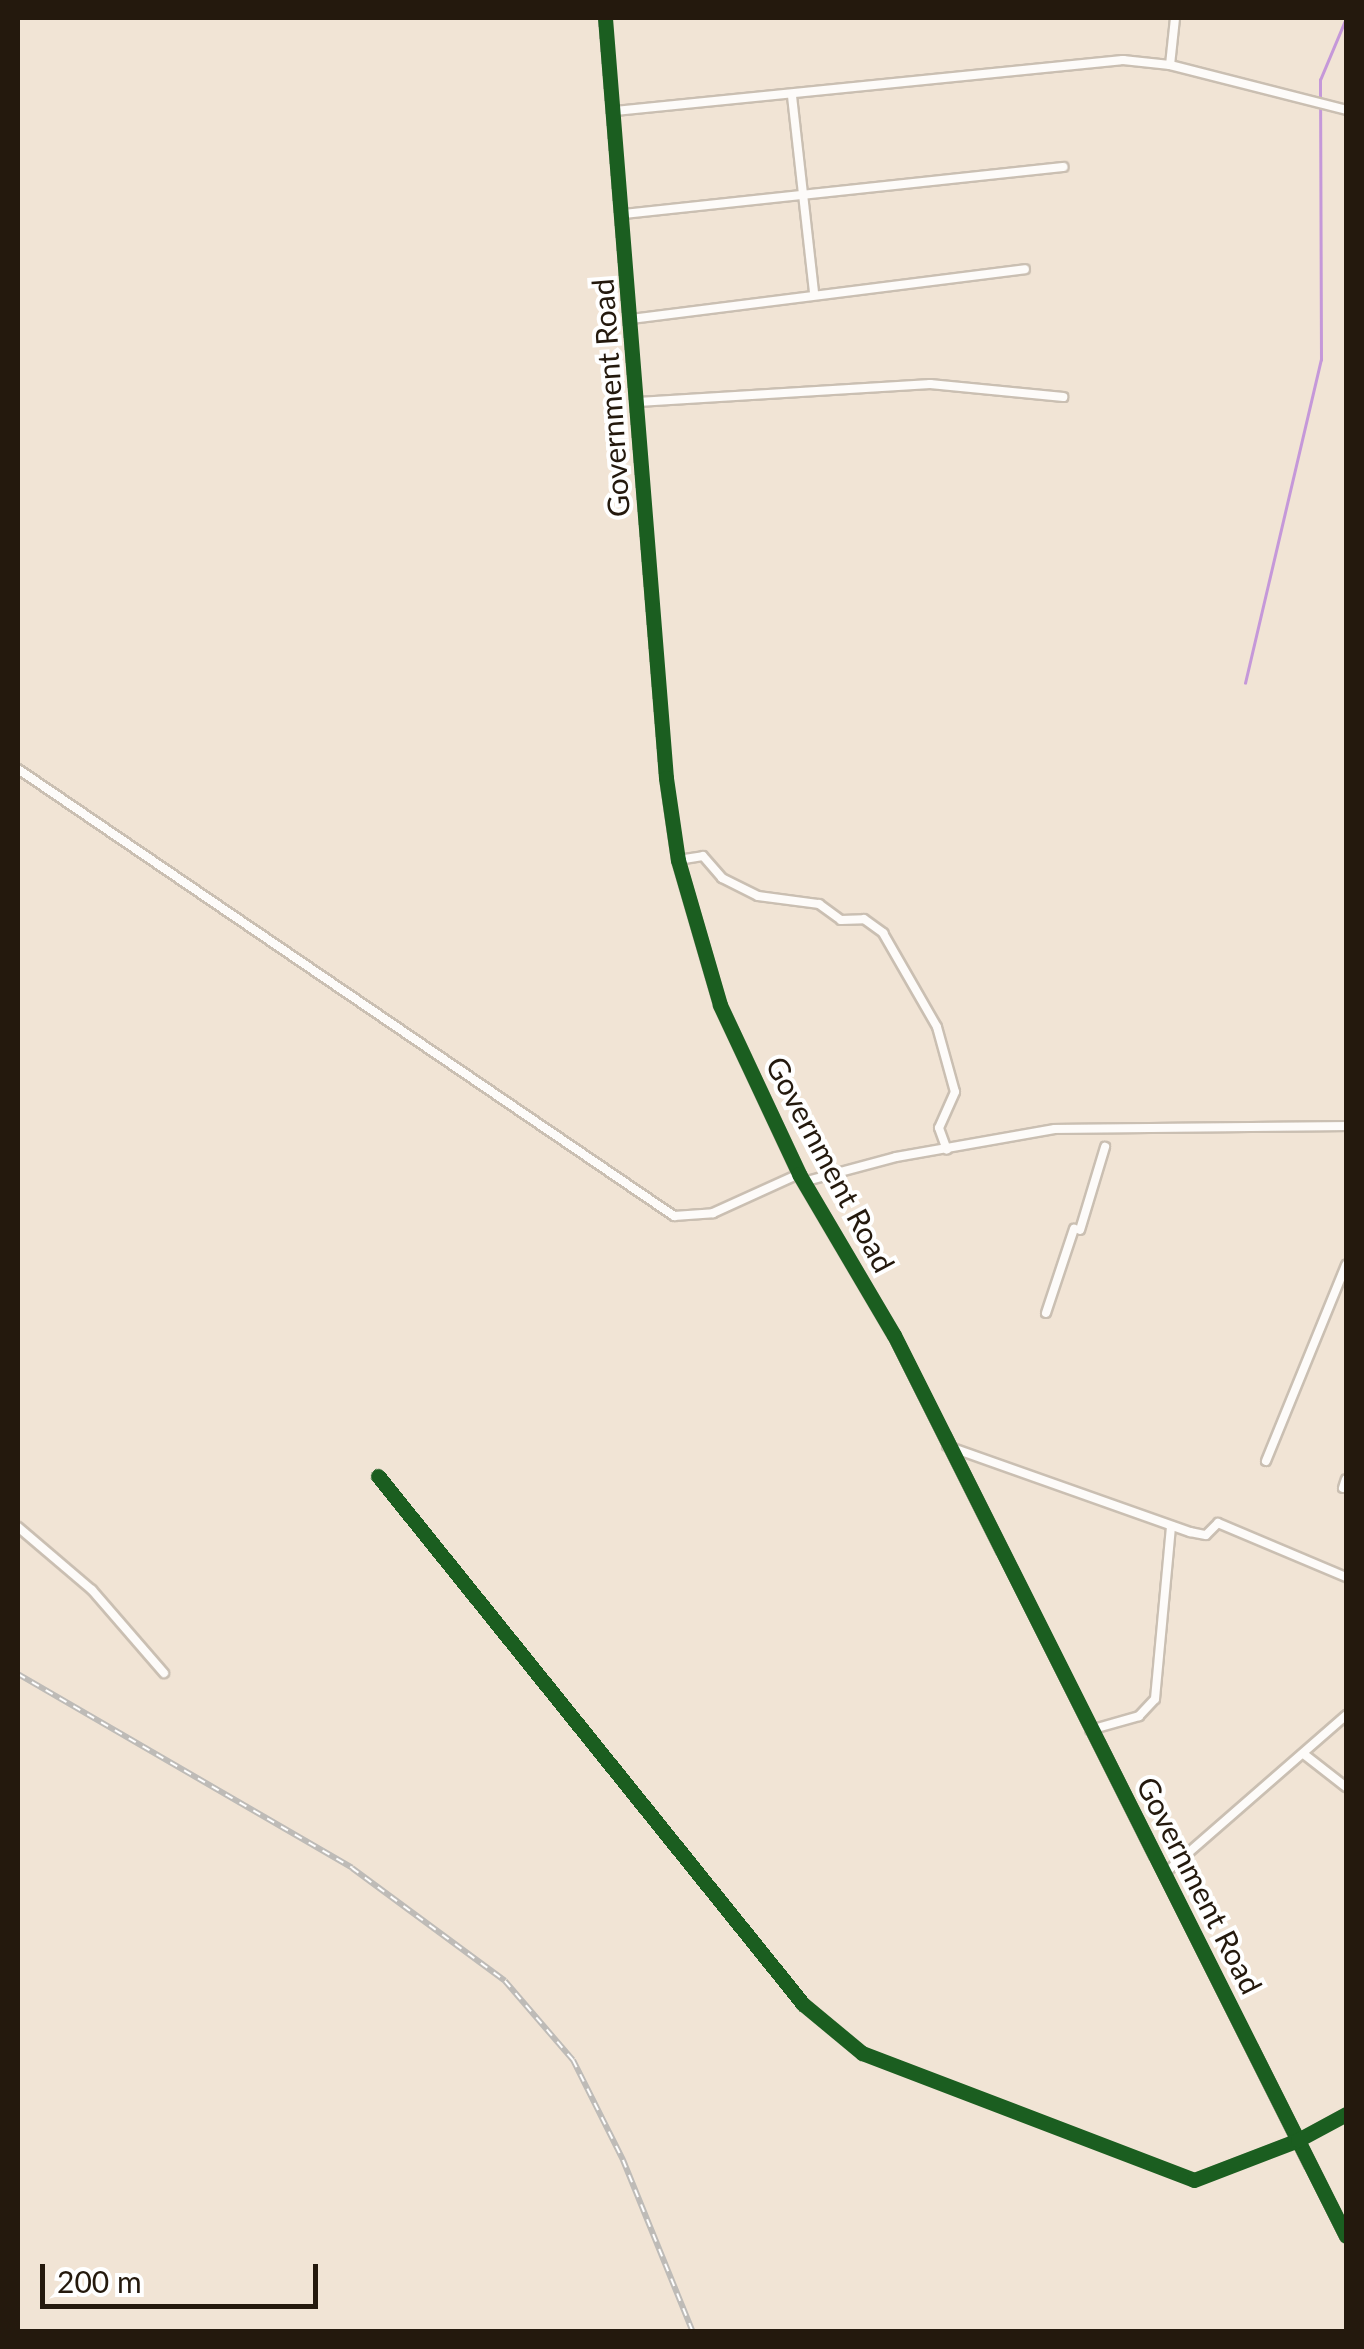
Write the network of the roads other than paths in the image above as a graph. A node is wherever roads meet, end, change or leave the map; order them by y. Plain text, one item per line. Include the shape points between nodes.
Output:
1 (606, 18) edge
2 (1175, 18) edge
3 (1170, 65) junction
4 (792, 96) junction
5 (1346, 110) edge
6 (615, 111) junction
7 (1064, 167) dead end
8 (804, 194) junction
9 (624, 214) junction
10 (1024, 269) dead end
11 (814, 294) junction
12 (631, 318) junction
13 (1063, 397) dead end
14 (638, 402) junction
15 (18, 769) edge
16 (678, 860) junction
17 (1346, 1126) edge
18 (1105, 1146) dead end
19 (947, 1150) junction
20 (801, 1178) junction
21 (1346, 1265) edge
22 (1046, 1313) dead end
23 (944, 1445) junction
24 (1266, 1461) dead end
25 (378, 1476) dead end
26 (1172, 1526) junction
27 (18, 1527) edge
28 (1346, 1577) edge
29 (164, 1673) dead end
30 (1346, 1715) edge
31 (1090, 1730) junction
32 (1304, 1755) junction
33 (1346, 1787) edge
34 (1164, 1874) junction
35 (1346, 2114) edge
36 (1298, 2140) junction
37 (1346, 2236) edge

1 - 6 street, Government Road
2 - 3 street
3 - 4 street via 1107,61
3 - 5 street
4 - 6 street
4 - 8 street
6 - 9 street, Government Road
7 - 8 street
8 - 9 street
8 - 11 street
9 - 12 street, Government Road
10 - 11 street
11 - 12 street
12 - 14 street, Government Road
13 - 14 street via 930,384
14 - 16 street, Government Road
15 - 20 street via 674,1216 713,1213
16 - 19 street via 703,856 722,878 758,896 819,904 841,920 864,919 882,933 938,1027 955,1086 939,1128
16 - 20 street, Government Road via 720,1005
17 - 19 street via 1088,1126
18 - 22 street
19 - 20 street
20 - 23 street, Government Road via 894,1335
21 - 24 street
23 - 26 street
23 - 31 street, Government Road
25 - 36 street via 770,1964 833,2033 894,2068 1175,2176 1210,2175
26 - 28 street via 1206,1535 1218,1523
26 - 31 street via 1155,1699 1139,1716
27 - 29 street via 92,1590
30 - 32 street
31 - 34 street, Government Road
32 - 33 street
32 - 34 street
34 - 36 street, Government Road
35 - 36 street
36 - 37 street, Government Road

